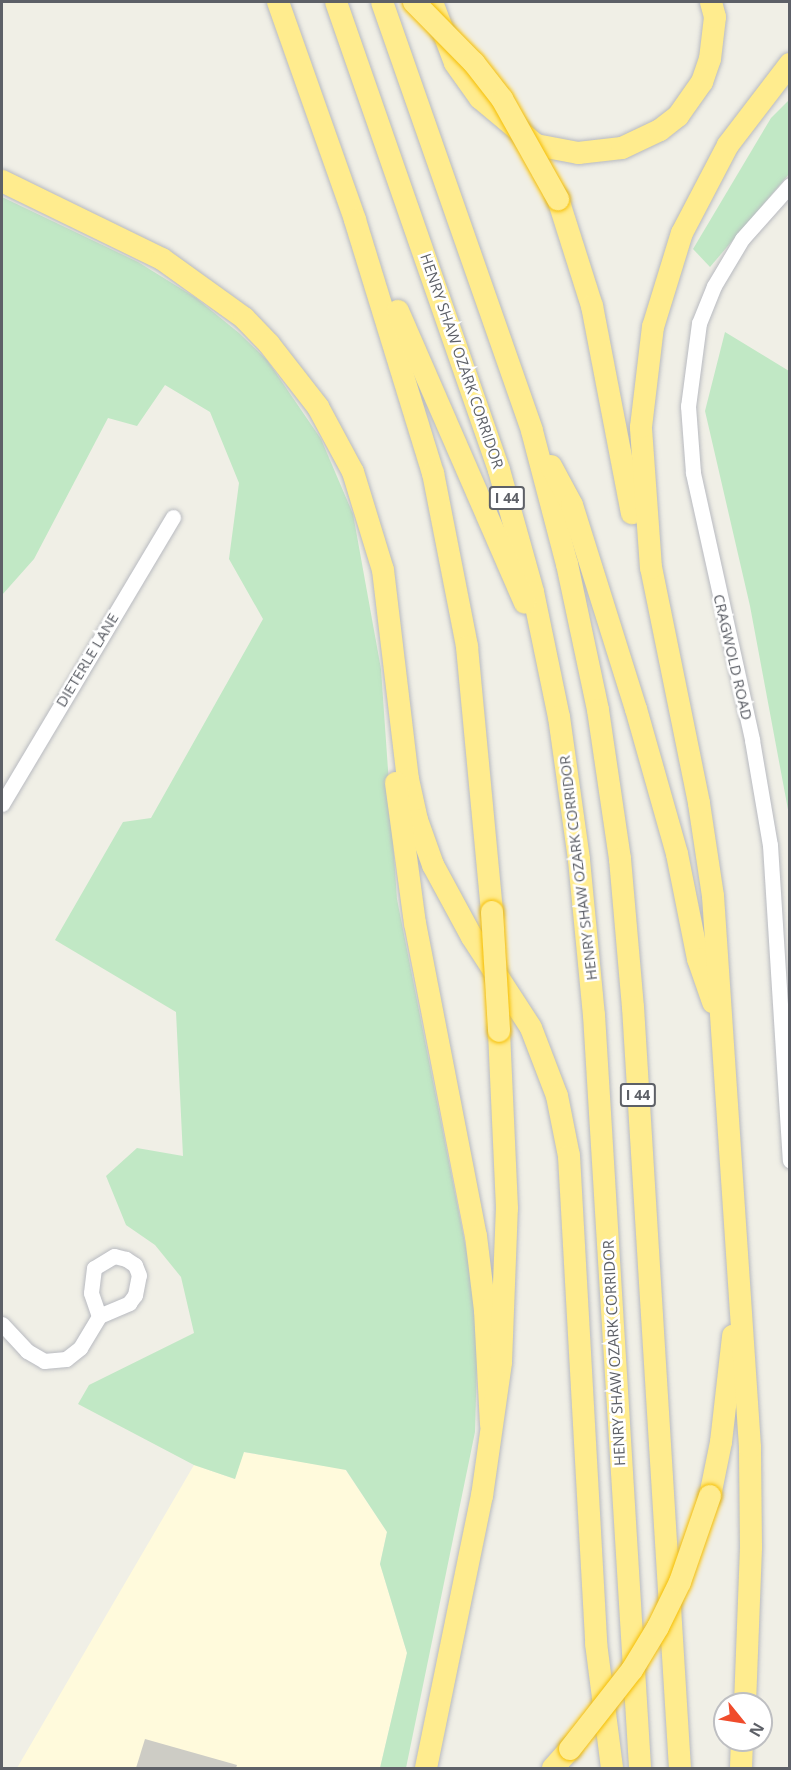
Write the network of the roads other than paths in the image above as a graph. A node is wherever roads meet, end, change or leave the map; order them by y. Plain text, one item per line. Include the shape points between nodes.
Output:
1 (278, 2) edge
2 (336, 2) edge
3 (382, 2) edge
4 (414, 2) edge
5 (432, 2) edge
6 (711, 2) edge
7 (789, 64) edge
8 (2, 181) edge
9 (789, 185) edge
10 (355, 220) junction
11 (532, 430) junction
12 (173, 517) dead end
13 (651, 568) junction
14 (545, 644) junction
15 (393, 662) junction
16 (2, 804) edge
17 (722, 1030) junction
18 (789, 1160) edge
19 (738, 1287) junction
20 (99, 1316) dead end
21 (2, 1324) edge
22 (491, 1424) junction
23 (745, 1692) edge
24 (742, 1752) edge
25 (426, 1768) edge
26 (553, 1768) edge
27 (612, 1768) edge
28 (640, 1768) edge
29 (680, 1768) edge
30 (741, 1768) edge

1 - 10 highway
2 - 14 highway, HENRY SHAW OZARK CORRIDOR / I 44 via 476,400 520,543
3 - 11 highway, I 44
4 - 13 highway, bridge via 474,63 502,99 558,199 583,270 633,518
5 - 6 highway via 456,63 480,98 536,145 578,153 632,145 678,116 702,82 710,59 715,17
7 - 13 highway via 734,136 703,187 663,288 644,375 641,427
8 - 15 highway via 130,242 191,277 244,318 295,374 335,435 365,504 383,570
9 - 18 street, CRAGWOLD ROAD via 742,239 714,286 699,323 688,406 693,473 752,740 770,845
10 - 14 highway
10 - 22 highway, bridge via 420,421 448,536 474,701 492,912 507,1257 501,1362
11 - 17 highway via 572,505 599,590 662,798 698,959
11 - 29 highway, I 44 via 584,636 620,859
12 - 16 street, DIETERLE LANE
13 - 17 highway via 699,803 713,896
14 - 28 highway, HENRY SHAW OZARK CORRIDOR / I 44 via 570,787 588,941
15 - 22 highway via 393,747 402,838 476,1236 485,1310
15 - 27 highway via 417,820 434,865 472,937 531,1028 557,1096 570,1156 596,1643
17 - 19 highway
19 - 23 highway via 751,1467
19 - 26 highway, bridge via 721,1442 710,1496 680,1582 658,1627 621,1686
20 - 21 street via 80,1348 66,1359 44,1361 27,1351
22 - 25 highway via 469,1565
24 - 30 highway

